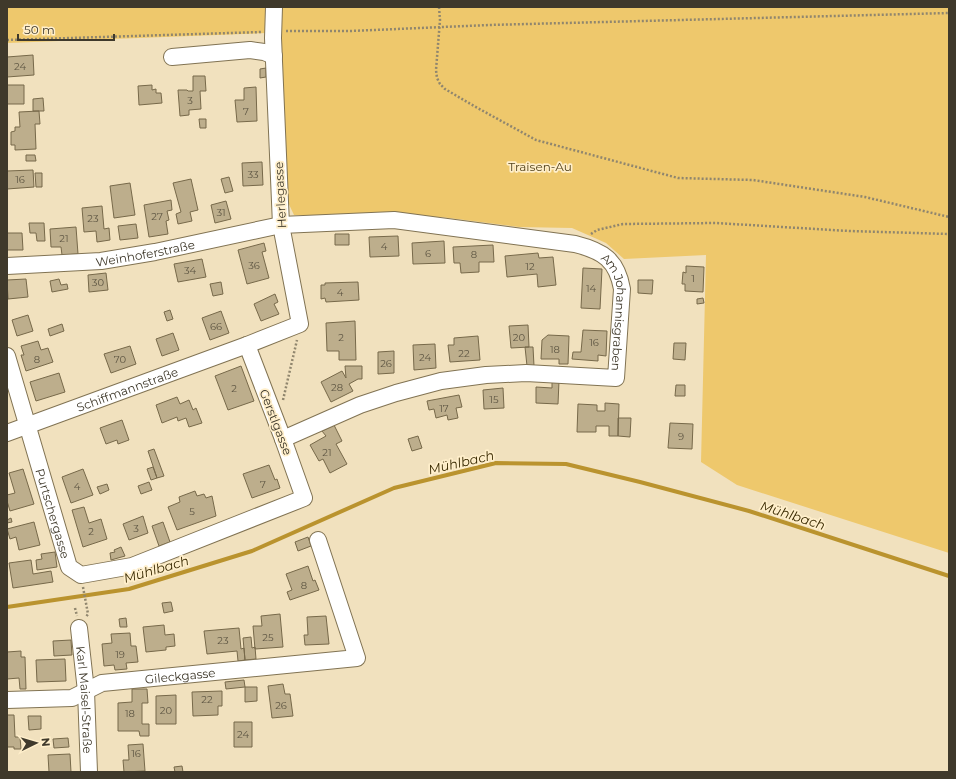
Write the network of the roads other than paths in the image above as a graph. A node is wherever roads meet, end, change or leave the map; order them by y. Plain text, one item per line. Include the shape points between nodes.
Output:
1 (274, 7) edge
2 (274, 56) junction
3 (172, 57) dead end
4 (281, 225) junction
5 (7, 266) edge
6 (247, 345) junction
7 (7, 356) edge
8 (28, 425) junction
9 (7, 433) edge
10 (283, 439) junction
11 (304, 498) joint
12 (318, 540) dead end
13 (79, 628) dead end
14 (86, 691) junction
15 (7, 700) edge
16 (89, 772) edge

1 - 2 street, Herlegasse
2 - 3 street via 250,50
2 - 4 street, Herlegasse
4 - 5 street, Weinhoferstraße via 101,261
4 - 6 street, Herlegasse via 300,324
4 - 10 street, Am Johannisgraben via 394,220 575,244 589,247 614,264 620,275 622,289 616,378 526,373 441,381 360,405
6 - 8 street, Schiffmannstraße
6 - 10 street, Gerstlgasse
7 - 8 street, Purtschergasse
8 - 9 street, Schiffmannstraße
8 - 11 street, Purtschergasse via 69,567 81,575 132,566
10 - 11 street, Gerstlgasse
12 - 14 street, Gileckgasse via 357,658 102,684
13 - 14 street, Karl Maisel-Straße
14 - 15 street, Gileckgasse via 72,698
14 - 16 street, Karl Maisel-Straße

